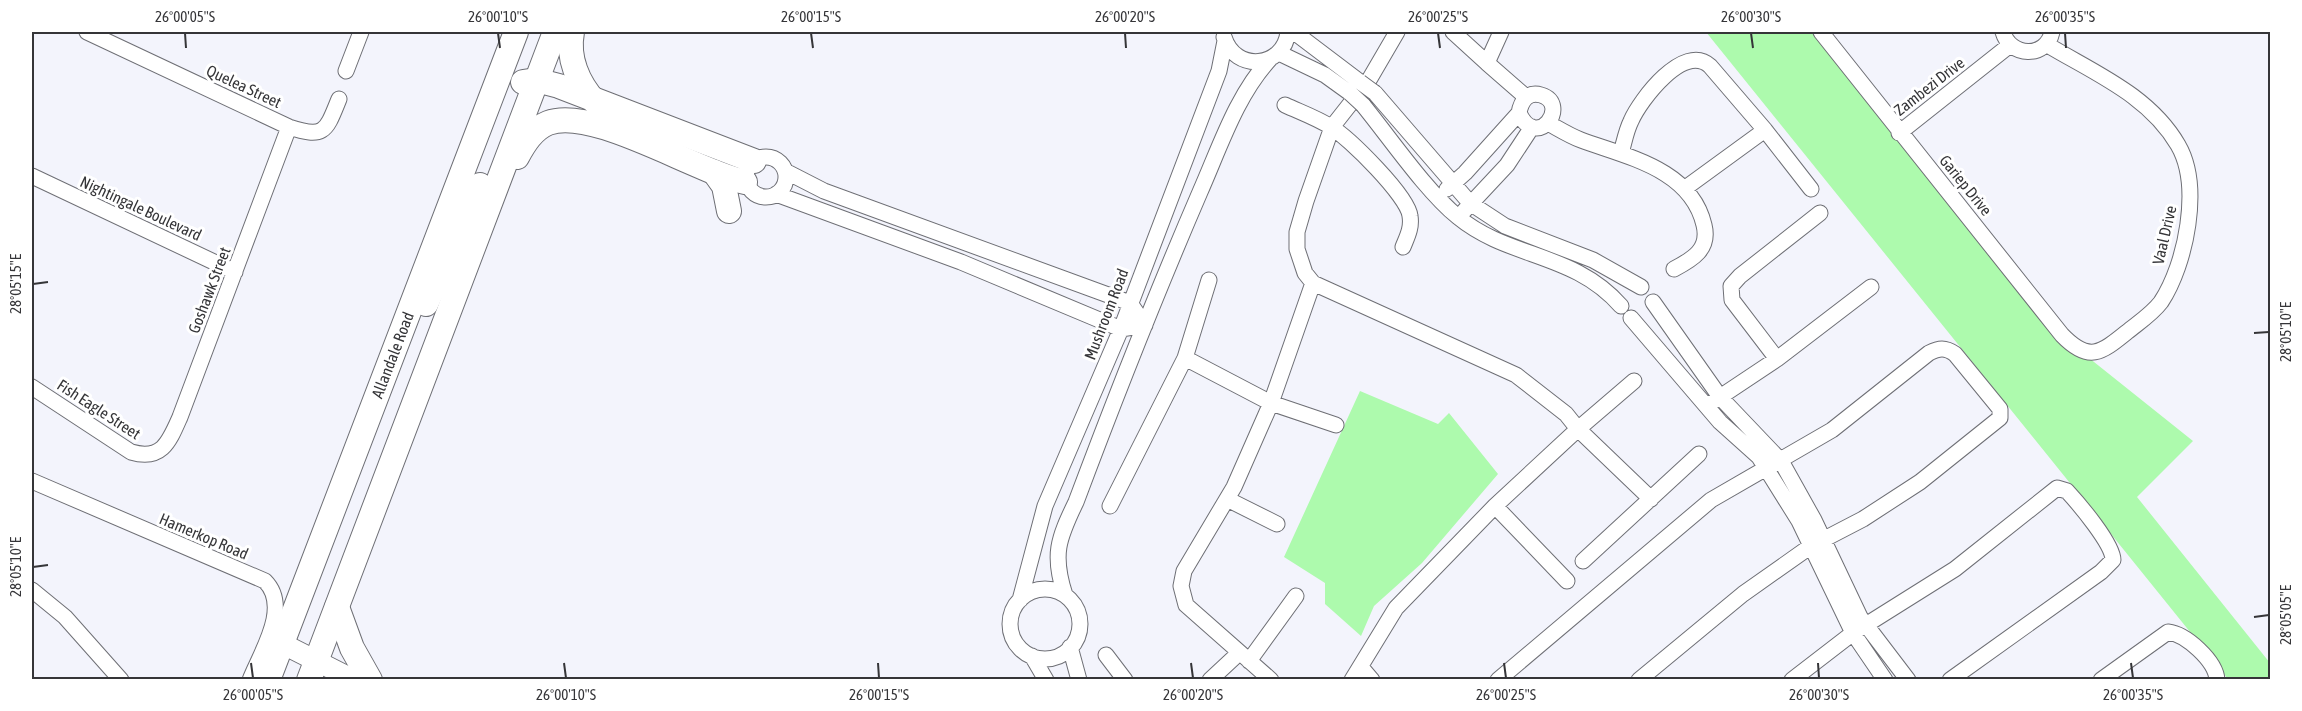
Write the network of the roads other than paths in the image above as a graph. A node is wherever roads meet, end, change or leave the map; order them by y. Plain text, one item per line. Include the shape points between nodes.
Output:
1 (87, 32) edge
2 (361, 32) edge
3 (516, 32) edge
4 (555, 32) edge
5 (572, 32) edge
6 (1288, 32) edge
7 (1294, 32) edge
8 (1397, 32) edge
9 (1453, 32) edge
10 (1501, 32) edge
11 (1821, 32) edge
12 (1224, 36) edge
13 (2006, 38) edge
14 (2049, 38) edge
15 (1275, 56) junction
16 (1487, 63) junction
17 (346, 71) dead end
18 (537, 80) junction
19 (1526, 97) junction
20 (339, 99) dead end
21 (595, 102) junction
22 (1285, 105) dead end
23 (1519, 113) junction
24 (1548, 123) junction
25 (289, 127) junction
26 (1332, 127) junction
27 (1532, 128) junction
28 (1765, 130) junction
29 (1899, 133) junction
30 (1621, 153) junction
31 (786, 171) junction
32 (714, 172) junction
33 (750, 172) junction
34 (32, 176) edge
35 (1453, 184) junction
36 (1684, 189) junction
37 (1811, 189) dead end
38 (776, 194) junction
39 (1437, 196) junction
40 (1470, 204) junction
41 (729, 212) dead end
42 (1820, 213) dead end
43 (1458, 218) junction
44 (478, 236) junction
45 (1403, 247) dead end
46 (1674, 269) dead end
47 (235, 272) junction
48 (1209, 280) dead end
49 (1313, 283) junction
50 (1641, 287) junction
51 (1871, 287) dead end
52 (1653, 302) junction
53 (1130, 303) junction
54 (1626, 312) junction
55 (1145, 325) junction
56 (1121, 329) junction
57 (2089, 352) joint
58 (1185, 358) junction
59 (1777, 359) junction
60 (1634, 381) dead end
61 (381, 384) junction
62 (32, 387) edge
63 (1720, 397) junction
64 (1271, 403) junction
65 (1707, 406) junction
66 (1336, 425) dead end
67 (1578, 429) junction
68 (1699, 454) dead end
69 (148, 456) joint
70 (1774, 465) junction
71 (32, 481) edge
72 (1227, 499) junction
73 (1651, 500) junction
74 (1110, 506) dead end
75 (1495, 506) junction
76 (1277, 524) dead end
77 (1817, 544) junction
78 (1583, 561) dead end
79 (1567, 581) dead end
80 (32, 590) edge
81 (1065, 595) junction
82 (1296, 596) dead end
83 (1020, 600) junction
84 (337, 607) junction
85 (1859, 629) junction
86 (281, 643) junction
87 (1070, 647) junction
88 (1106, 655) dead end
89 (1032, 656) junction
90 (1244, 657) junction
91 (313, 670) edge
92 (1356, 673) edge
93 (121, 680) edge
94 (250, 680) edge
95 (268, 680) edge
96 (354, 680) edge
97 (370, 680) edge
98 (1046, 680) edge
99 (1079, 680) edge
100 (1125, 680) edge
101 (1210, 680) edge
102 (1271, 680) edge
103 (1372, 680) edge
104 (1498, 680) edge
105 (1638, 680) edge
106 (1792, 680) edge
107 (1885, 680) edge
108 (1908, 680) edge
109 (1950, 680) edge
110 (2101, 680) edge
111 (2217, 680) edge

1 - 25 street, Quelea Street
2 - 17 street
3 - 61 main road, Allandale Road
4 - 18 main road
5 - 21 main road via 575,69
6 - 15 street
7 - 35 street, bridge via 1375,93
8 - 26 street via 1369,80
9 - 16 street
10 - 16 street
11 - 29 street, Gariep Drive
12 - 15 street via 1234,54 1247,62
12 - 53 street, Mushroom Road via 1211,92
13 - 14 street via 2024,52 2040,49
13 - 29 street, Zambezi Drive
14 - 57 street, Vaal Drive via 2144,105 2179,146 2189,181 2188,224 2163,299 2107,347
15 - 39 street, bridge via 1325,75 1350,93
15 - 55 street via 1256,74 1234,114
16 - 19 street
18 - 21 main road
18 - 44 main road
18 - 61 main road via 526,80 516,90 470,211 431,296
19 - 23 street
19 - 24 street via 1535,93 1552,104 1553,114
20 - 25 street, Quelea Street via 321,132 306,133
21 - 33 main road
22 - 26 street
23 - 27 street
23 - 35 street
24 - 27 street
24 - 30 street via 1578,139
25 - 47 street, Goshawk Street
26 - 45 street via 1382,174 1406,204 1411,228
26 - 49 street via 1297,232 1297,249
27 - 40 street via 1507,165
28 - 30 street via 1710,66 1690,60 1680,64 1646,97 1631,121
28 - 36 street
28 - 37 street
29 - 57 street, Gariep Drive via 2062,334 2074,346
30 - 36 street via 1659,169
31 - 33 street via 772,158
31 - 38 street via 785,184
31 - 53 street via 825,191
32 - 33 main road
32 - 41 main road via 724,186
32 - 44 main road via 580,121 545,124 521,149
33 - 38 street via 757,195
34 - 47 street, Nightingale Boulevard
35 - 39 street
35 - 40 street
36 - 46 street via 1701,212 1706,238 1696,256
38 - 56 street via 961,262
39 - 43 street
40 - 43 street
40 - 50 street via 1505,226 1593,260
42 - 59 street via 1731,286 1732,300
43 - 54 street via 1494,239 1588,276
44 - 84 main road
47 - 69 street, Goshawk Street via 171,437 162,449
48 - 58 street
49 - 64 street
49 - 67 street via 1515,375 1566,414
50 - 52 street via 1650,292
50 - 54 street via 1626,291
51 - 59 street
52 - 54 street via 1649,314 1638,319
52 - 63 street
53 - 55 street
53 - 56 street, Mushroom Road
54 - 65 street
55 - 56 street
55 - 81 street via 1060,539 1056,566
56 - 83 street, Mushroom Road via 1045,506
58 - 64 street
58 - 74 street
59 - 63 street
60 - 67 street
61 - 86 main road, Allandale Road
62 - 69 street, Fish Eagle Street via 124,449
63 - 65 street
63 - 70 street
64 - 66 street
64 - 72 street
65 - 70 street via 1729,431
67 - 73 street
67 - 75 street
68 - 73 street
70 - 77 street via 1800,521
70 - 77 street via 1832,430 1935,350 1947,349 1954,354 2000,409 2000,417 1920,482
70 - 104 street via 1711,500
71 - 94 street, Hamerkop Road via 265,581 274,595 275,614
72 - 76 street
72 - 90 street via 1184,571 1180,586 1186,604
73 - 78 street
75 - 79 street
75 - 92 street via 1396,608
77 - 85 street
77 - 105 street via 1743,594
80 - 93 street via 65,617
81 - 83 street via 1041,589
81 - 87 street via 1076,608 1079,624
82 - 90 street
83 - 89 street, Mushroom Road via 1011,615 1011,632 1018,646
84 - 91 main road
84 - 97 main road via 352,648
85 - 106 street
85 - 107 street
85 - 108 street
85 - 109 street via 1955,569 2058,488 2067,491 2105,541 2113,560
86 - 91 street
86 - 95 main road, Allandale Road
87 - 89 street via 1048,658
87 - 99 street
88 - 100 street
89 - 98 street, Mushroom Road
90 - 101 street
90 - 102 street
91 - 96 street
92 - 103 street
110 - 111 street via 2168,632 2196,646 2216,671

